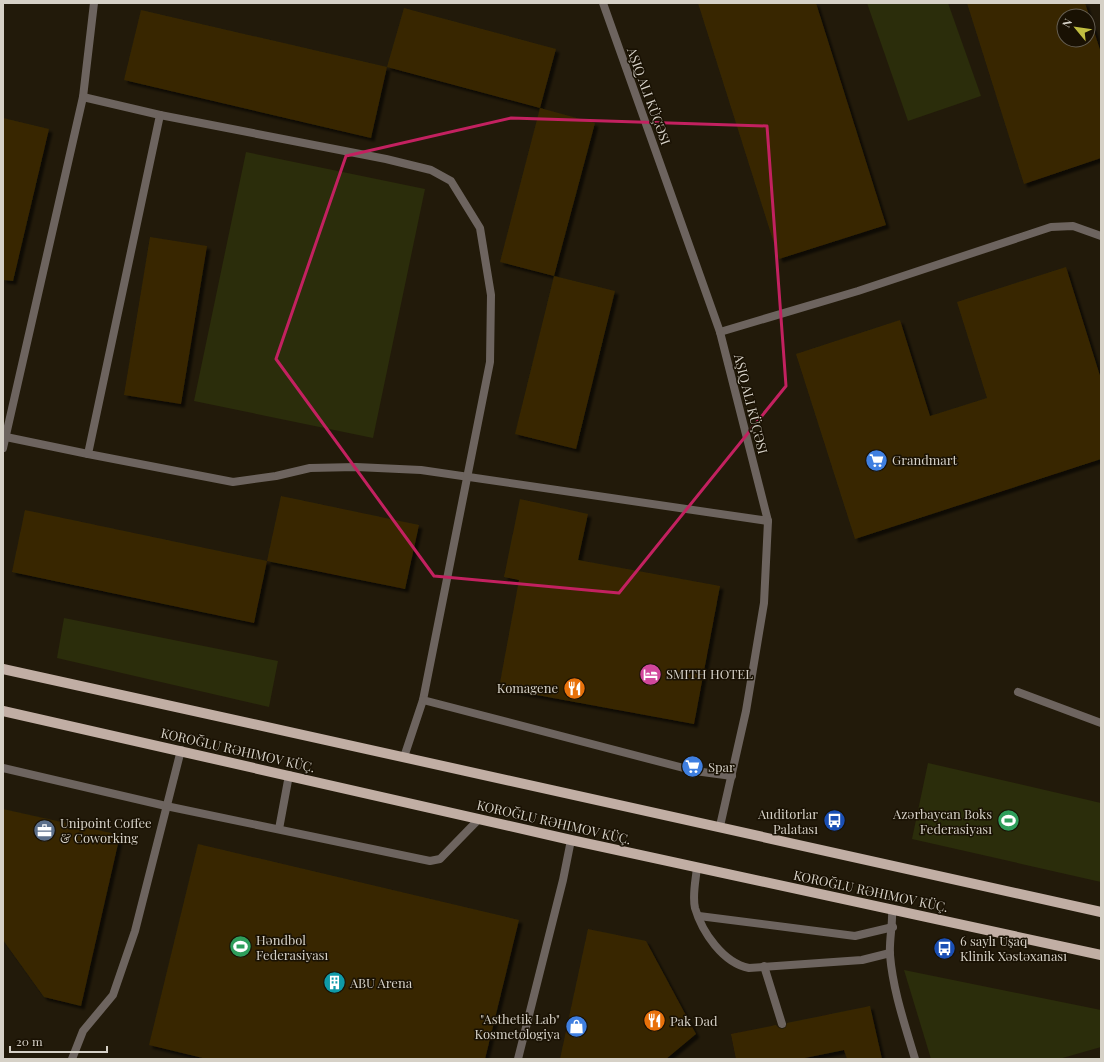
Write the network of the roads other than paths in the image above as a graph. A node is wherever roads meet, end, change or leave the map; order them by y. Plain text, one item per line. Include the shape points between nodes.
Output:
1 (94, 3) edge
2 (603, 3) edge
3 (82, 97) junction
4 (160, 115) junction
5 (1101, 236) edge
6 (720, 332) junction
7 (6, 437) junction
8 (3, 448) edge
9 (88, 454) junction
10 (468, 477) junction
11 (768, 521) junction
12 (3, 668) edge
13 (1018, 692) dead end
14 (423, 700) junction
15 (3, 711) edge
16 (1101, 723) edge
17 (180, 750) junction
18 (404, 757) junction
19 (3, 768) edge
20 (289, 775) junction
21 (732, 776) junction
22 (166, 806) junction
23 (479, 819) junction
24 (720, 826) junction
25 (278, 829) junction
26 (571, 840) junction
27 (697, 867) junction
28 (892, 909) junction
29 (1101, 912) edge
30 (699, 916) junction
31 (893, 927) junction
32 (890, 953) junction
33 (1101, 955) edge
34 (764, 966) junction
35 (782, 1024) dead end
36 (72, 1059) edge
37 (518, 1059) edge
38 (915, 1059) edge

1 - 3 street
2 - 6 street
3 - 4 street
3 - 7 street
4 - 9 street
4 - 10 street via 386,159 432,170 451,181 480,228 491,295 490,362
5 - 6 street via 1073,226 1051,227 858,291
6 - 11 street
7 - 8 street
7 - 9 street
9 - 10 street via 233,482 318,467 421,470
10 - 11 street
10 - 14 street
11 - 21 street via 764,603
12 - 18 main road
13 - 16 street
14 - 18 street
14 - 21 street via 695,771
15 - 17 main road, KOROĞLU RƏHIMOV KÜÇ.
17 - 20 main road, KOROĞLU RƏHIMOV KÜÇ.
17 - 22 street
18 - 24 main road
19 - 22 street
20 - 23 main road, KOROĞLU RƏHIMOV KÜÇ.
20 - 25 street
21 - 24 street
22 - 25 street
22 - 36 street via 135,931 113,996 83,1031
23 - 25 street via 440,860 430,861
23 - 26 main road, KOROĞLU RƏHIMOV KÜÇ.
24 - 29 main road
26 - 27 main road, KOROĞLU RƏHIMOV KÜÇ.
26 - 37 street
27 - 28 main road, KOROĞLU RƏHIMOV KÜÇ.
27 - 30 street via 694,899
28 - 31 street
28 - 33 main road, KOROĞLU RƏHIMOV KÜÇ.
30 - 31 street via 855,936
30 - 34 street via 707,934 732,962 749,968
31 - 32 street
32 - 34 street via 862,960
32 - 38 street via 894,985
34 - 35 street

